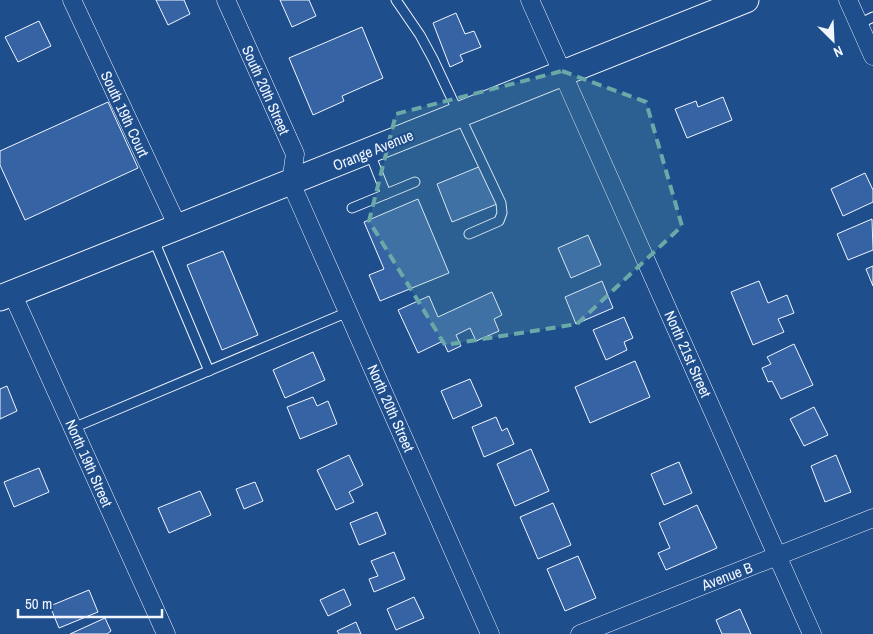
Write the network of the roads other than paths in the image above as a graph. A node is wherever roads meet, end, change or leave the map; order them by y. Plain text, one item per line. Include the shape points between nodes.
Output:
1 (72, 0) edge
2 (226, 0) edge
3 (396, 0) edge
4 (530, 0) edge
5 (745, 0) edge
6 (848, 0) edge
7 (866, 21) edge
8 (873, 56) edge
9 (563, 74) junction
10 (460, 115) junction
11 (369, 151) junction
12 (415, 182) dead end
13 (291, 183) junction
14 (386, 194) junction
15 (352, 208) dead end
16 (178, 227) junction
17 (469, 234) dead end
18 (152, 237) junction
19 (6, 295) edge
20 (348, 312) junction
21 (209, 371) junction
22 (73, 428) junction
23 (873, 518) edge
24 (778, 556) junction
25 (166, 634) edge
26 (490, 634) edge
27 (580, 634) edge
28 (812, 634) edge

1 - 16 street, South 19th Court
2 - 13 street, South 20th Street via 295,154
3 - 10 lane via 420,35
4 - 9 street, North 21st Street
5 - 9 main road, Orange Avenue
6 - 7 street
7 - 8 street
9 - 10 main road, Orange Avenue
9 - 24 street, North 21st Street
10 - 11 main road, Orange Avenue
10 - 17 lane via 501,203 502,213 499,221
11 - 13 main road, Orange Avenue
11 - 14 lane
12 - 14 lane
13 - 16 main road, Orange Avenue
13 - 20 street, North 20th Street
14 - 15 lane
16 - 18 main road, Orange Avenue
18 - 19 main road, Orange Avenue
18 - 21 lane
19 - 22 street, North 19th Street
20 - 21 lane
20 - 26 street, North 20th Street
21 - 22 lane
22 - 25 street, North 19th Street
23 - 24 street, Avenue B
24 - 27 street, Avenue B
24 - 28 street, North 21st Street

